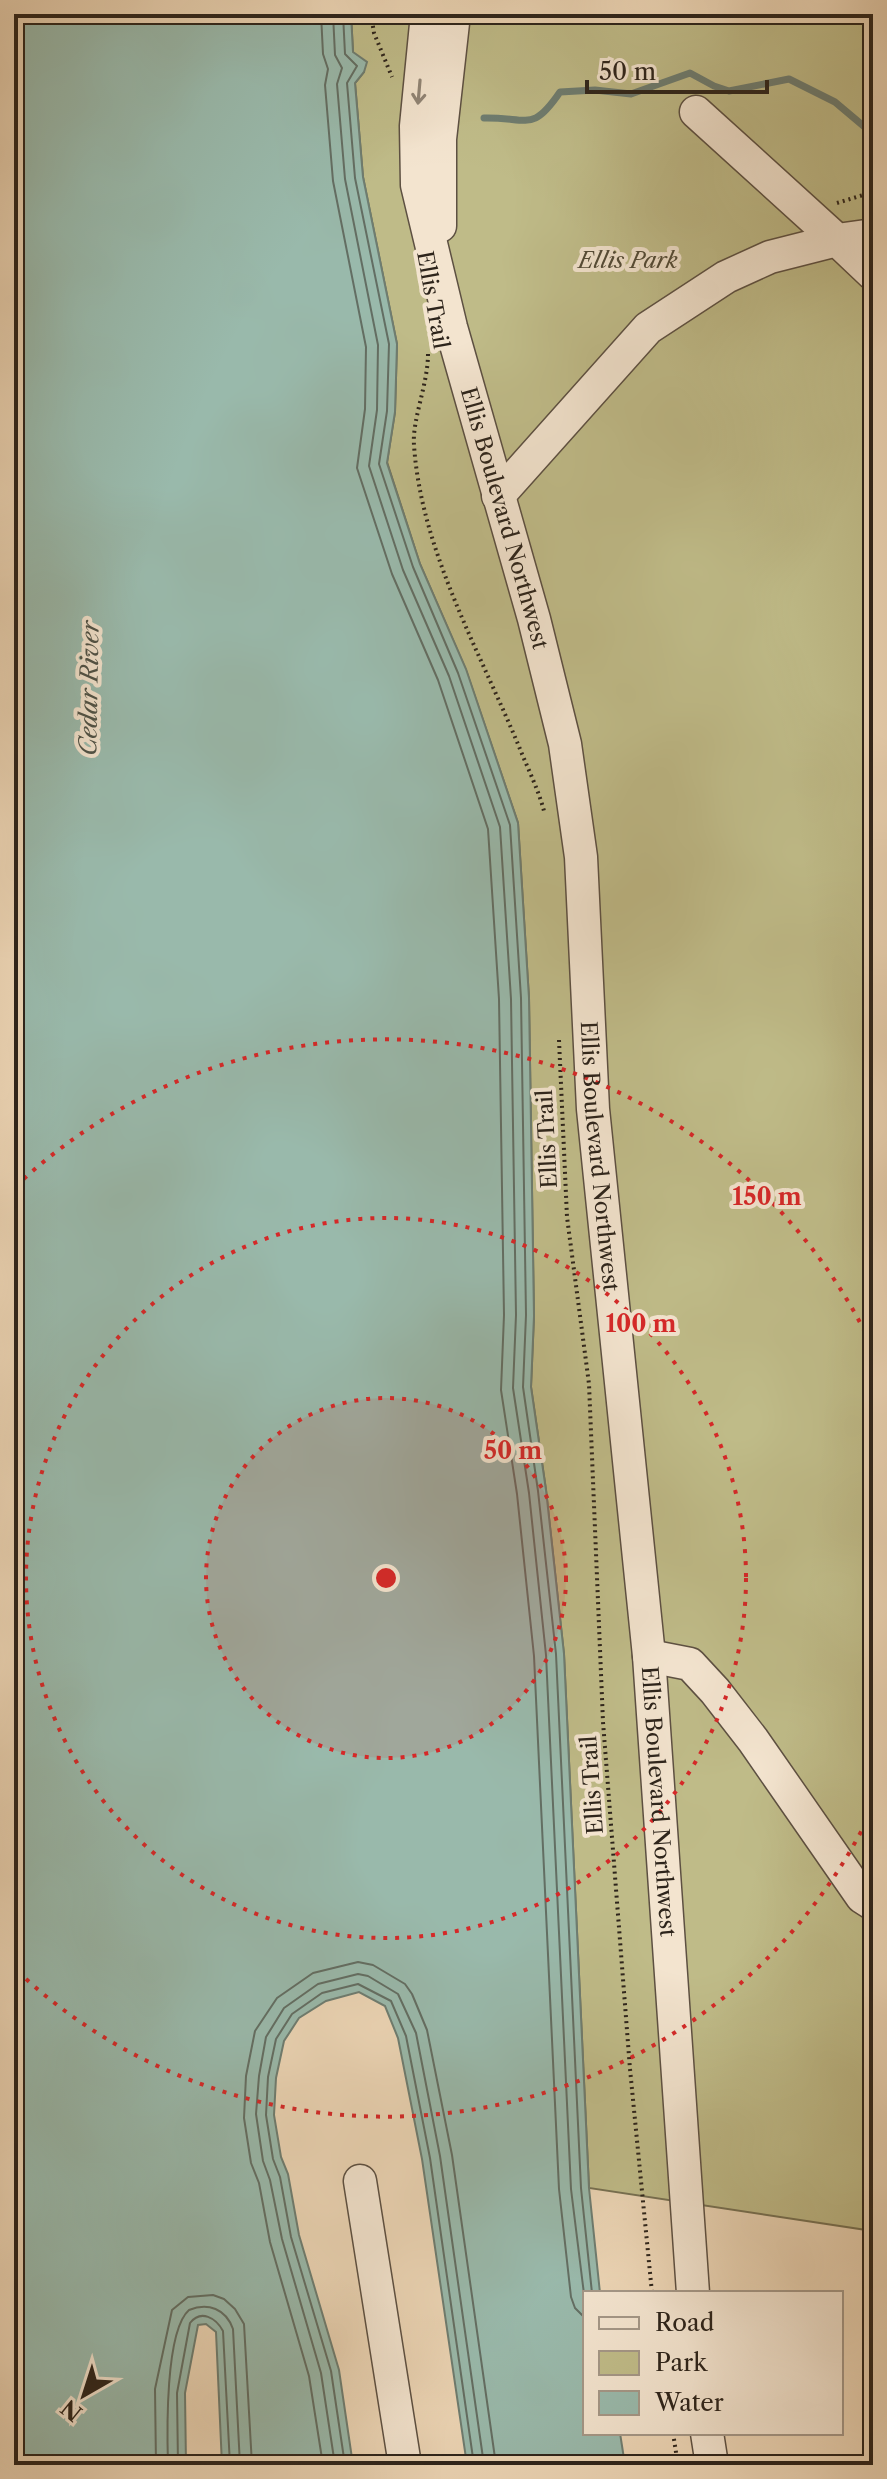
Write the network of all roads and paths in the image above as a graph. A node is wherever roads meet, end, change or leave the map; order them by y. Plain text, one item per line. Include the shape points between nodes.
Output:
1 (371, 14) edge
2 (454, 14) edge
3 (417, 15) edge
4 (372, 22) junction
5 (394, 82) dead end
6 (696, 112) dead end
7 (873, 235) edge
8 (837, 240) junction
9 (439, 273) junction
10 (873, 274) edge
11 (428, 348) dead end
12 (498, 496) junction
13 (546, 824) dead end
14 (559, 1029) dead end
15 (649, 1656) junction
16 (873, 1904) edge
17 (360, 2181) dead end
18 (652, 2291) edge
19 (693, 2291) edge
20 (673, 2435) edge
21 (707, 2435) edge
22 (405, 2465) edge
23 (678, 2465) edge
24 (712, 2465) edge

1 - 4 path
2 - 9 street, Ellis Boulevard Northwest via 440,139
3 - 4 path
3 -> 9 street, Ellis Boulevard Northwest via 417,185
4 - 5 path
6 - 8 street
7 - 8 street
8 - 10 street
8 - 12 street via 770,257 726,277 648,328
9 - 12 street, Ellis Boulevard Northwest
11 - 13 path, Ellis Trail via 428,376 413,440 419,488 441,567 495,687
12 - 15 street, Ellis Boulevard Northwest via 565,744 581,857 593,1109
14 - 18 path, Ellis Trail via 567,1217 589,1384 603,1722
15 - 16 street via 690,1664 715,1691 862,1897
15 - 19 street, Ellis Boulevard Northwest
17 - 22 street
20 - 23 path
21 - 24 street

